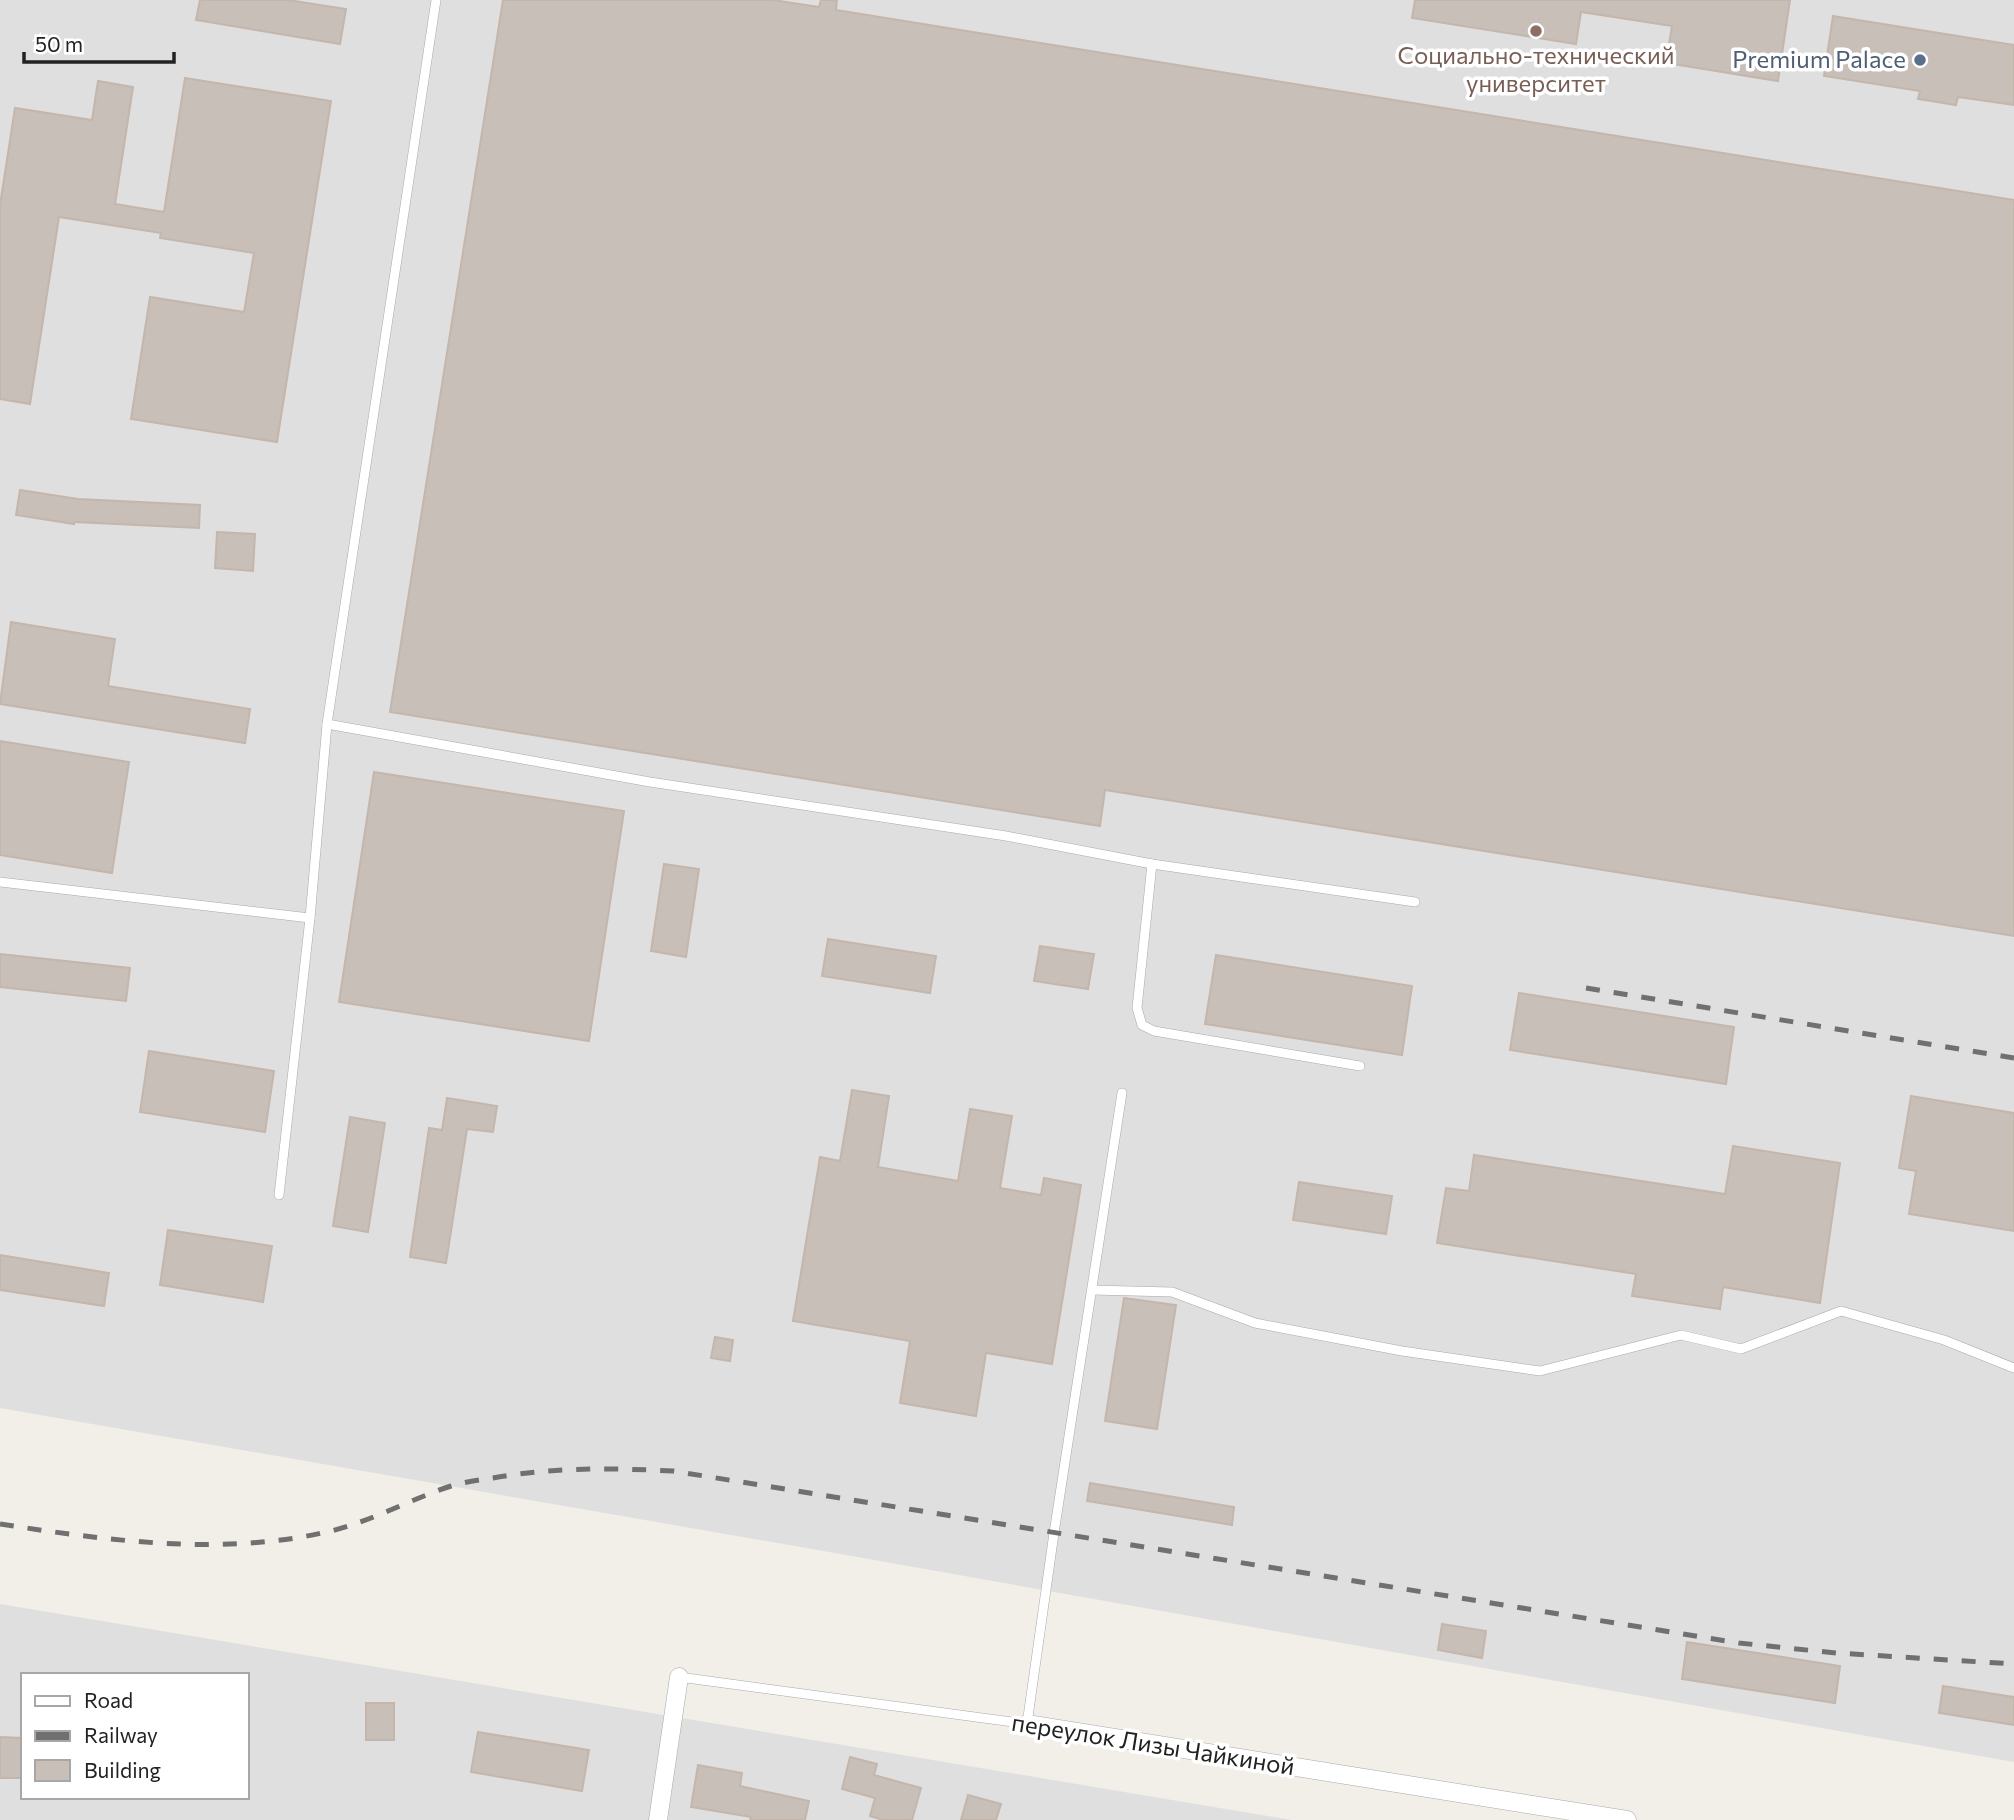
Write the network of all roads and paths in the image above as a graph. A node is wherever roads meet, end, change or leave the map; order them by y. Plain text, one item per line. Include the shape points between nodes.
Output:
1 (436, 0) edge
2 (327, 724) junction
3 (1152, 864) junction
4 (0, 882) edge
5 (1415, 902) dead end
6 (310, 918) junction
7 (1360, 1066) dead end
8 (1122, 1093) dead end
9 (279, 1195) dead end
10 (1092, 1290) junction
11 (2014, 1368) edge
12 (678, 1677) joint
13 (1027, 1724) junction
14 (657, 1820) edge
15 (1627, 1820) edge

1 - 2 lane
2 - 3 lane
2 - 6 lane
3 - 5 lane
3 - 7 lane via 1137,1008 1142,1025 1154,1031
4 - 6 lane
6 - 9 lane
8 - 10 lane
10 - 11 lane via 1172,1292 1255,1322 1402,1351 1540,1371 1681,1335 1741,1349 1841,1311 1944,1340
10 - 13 lane
12 - 13 lane, переулок Лизы Чайкиной
12 - 14 street
13 - 15 street, переулок Лизы Чайкиной

